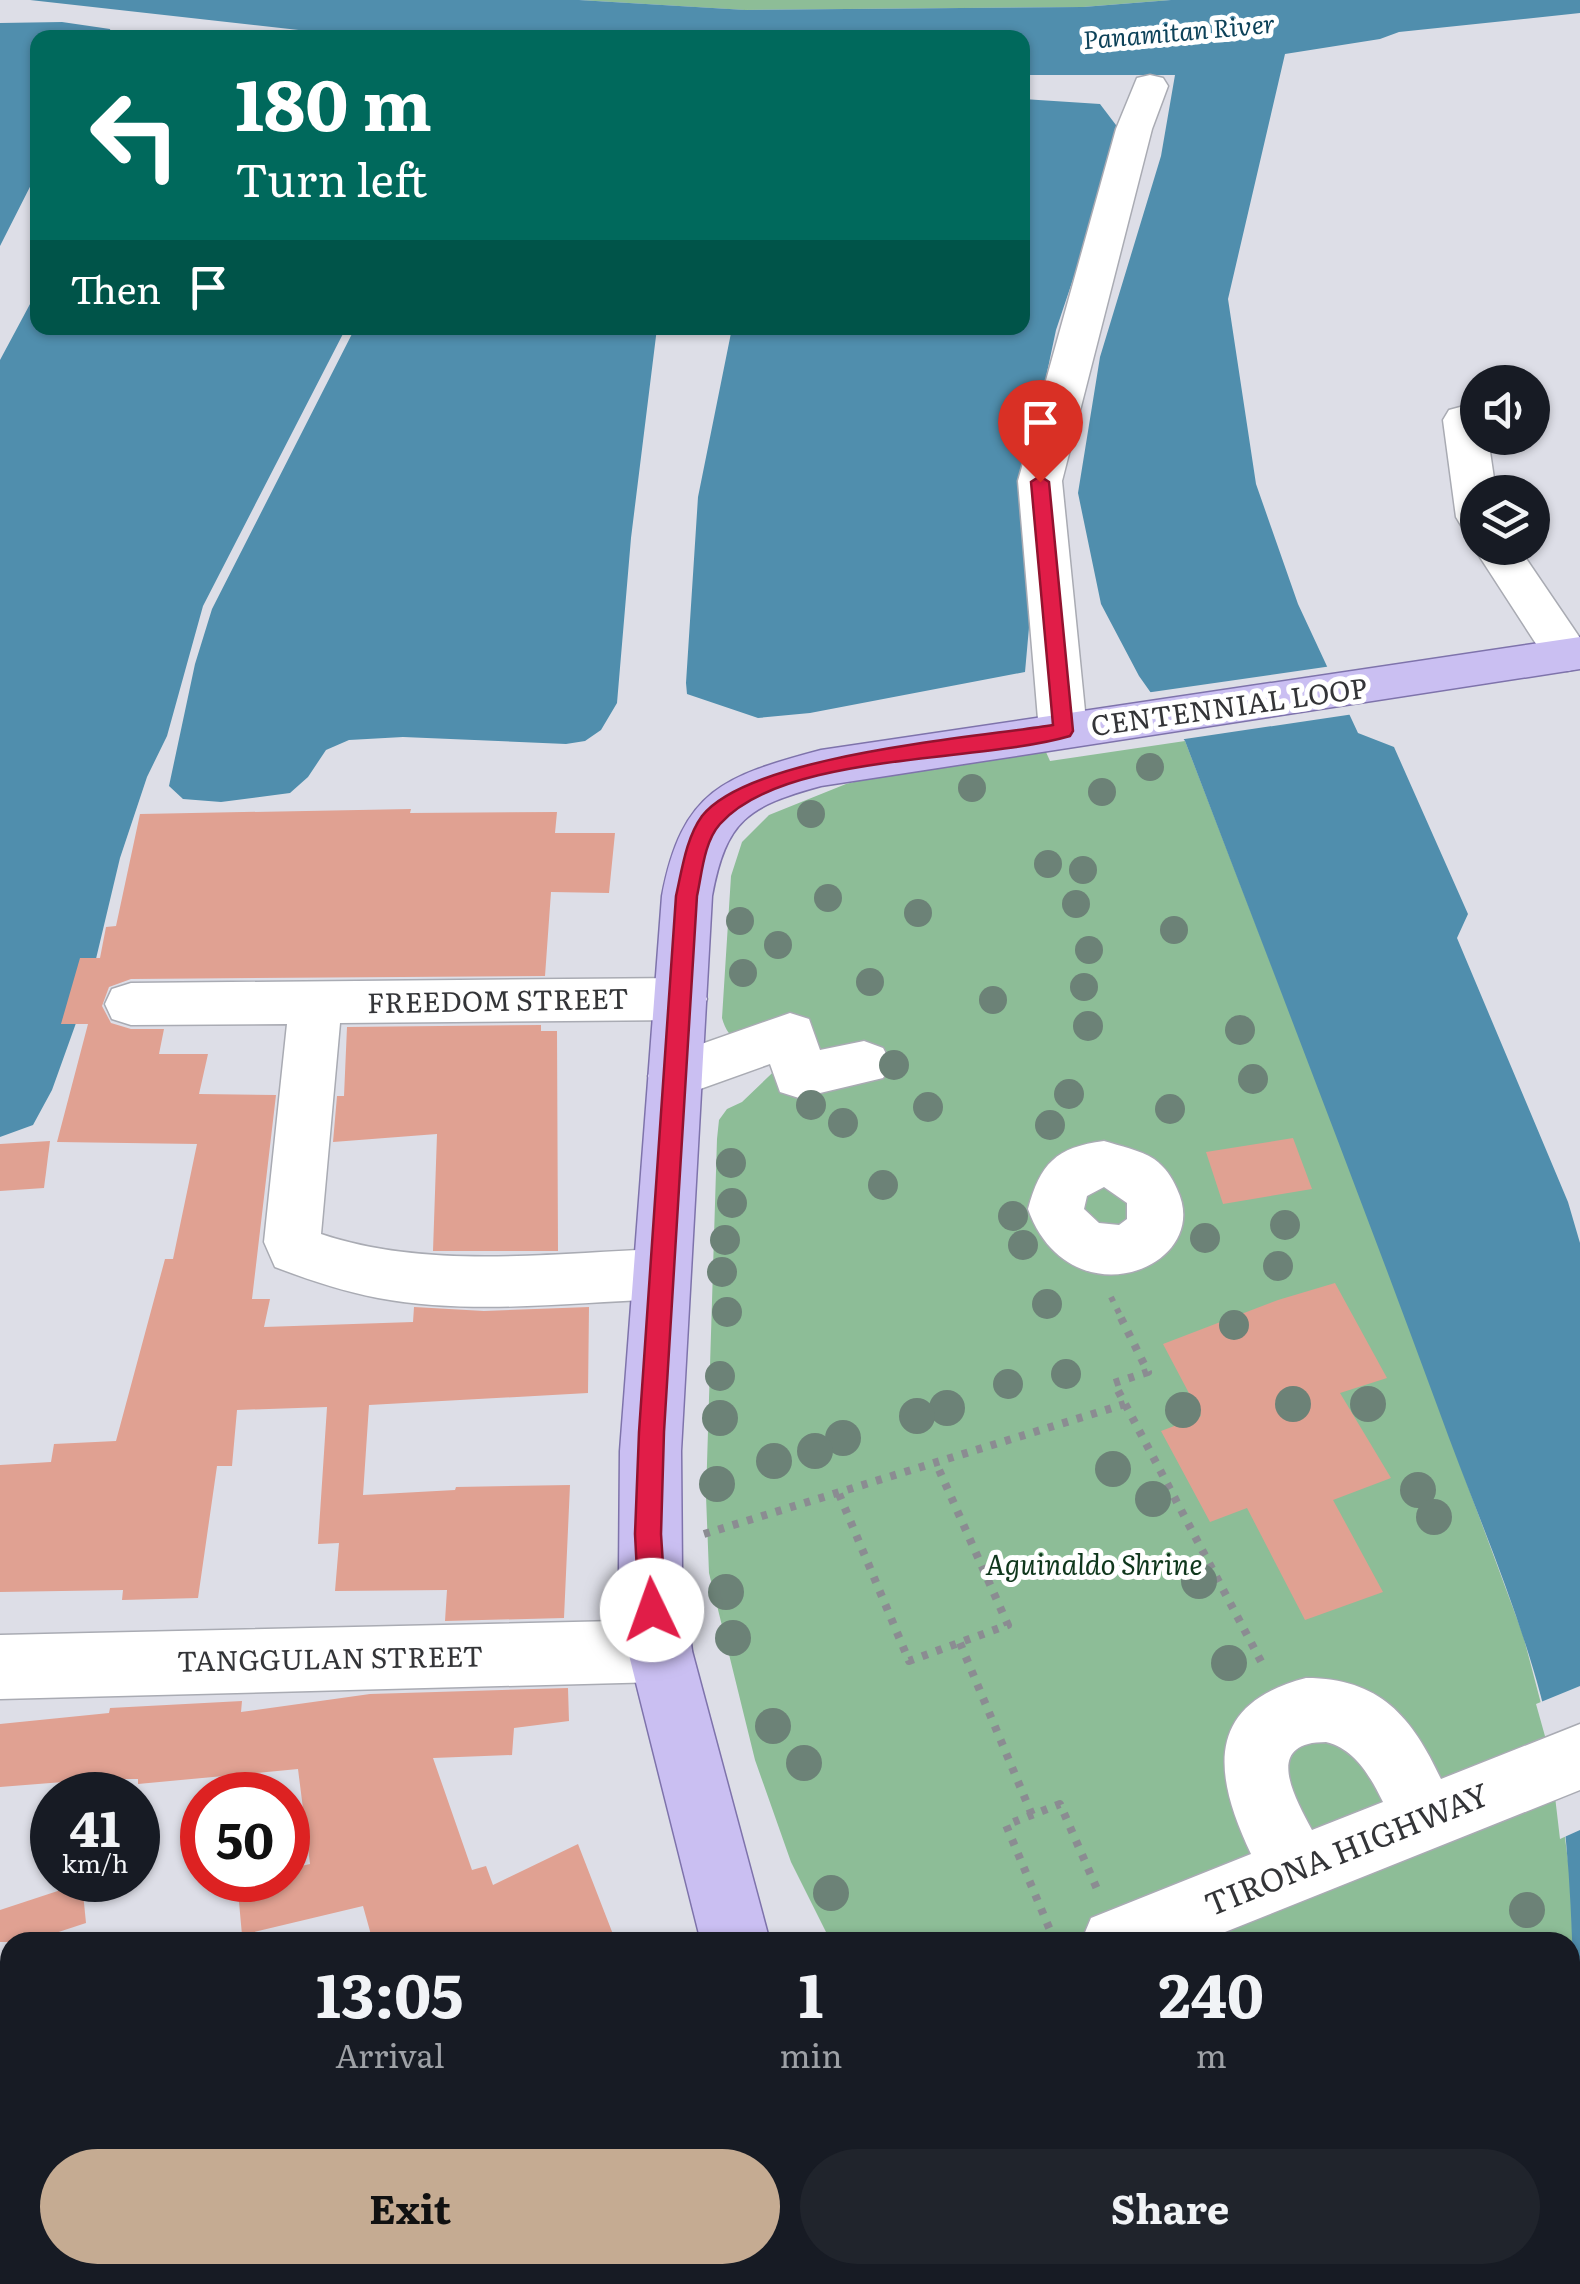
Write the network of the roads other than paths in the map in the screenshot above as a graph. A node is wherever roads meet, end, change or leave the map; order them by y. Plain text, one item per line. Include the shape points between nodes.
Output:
1 (1150, 86) dead end
2 (1509, 565) edge
3 (1574, 654) edge
4 (1084, 728) junction
5 (681, 999) junction
6 (316, 1003) junction
7 (132, 1004) dead end
8 (864, 1063) dead end
9 (675, 1076) junction
10 (661, 1274) junction
11 (660, 1651) junction
12 (0, 1667) edge
13 (1552, 1769) edge
14 (1425, 1818) junction
15 (1296, 1870) junction
16 (732, 1932) edge
17 (1142, 1932) edge

1 - 4 street via 1040,482
2 - 3 street
3 - 4 main road, CENTENNIAL LOOP
4 - 5 main road, CENTENNIAL LOOP via 822,768 738,796 710,822 690,869
5 - 6 street, FREEDOM STREET
5 - 9 main road, CENTENNIAL LOOP
6 - 7 street, FREEDOM STREET
6 - 10 street via 295,1250 345,1268 461,1280
8 - 9 street via 799,1076 790,1034
9 - 10 main road, CENTENNIAL LOOP
10 - 11 main road, CENTENNIAL LOOP via 648,1534
11 - 12 street, TANGGULAN STREET
11 - 16 main road, CENTENNIAL LOOP
13 - 14 street, TIRONA HIGHWAY
14 - 15 street, TIRONA HIGHWAY
14 - 15 street via 1382,1739 1362,1720 1339,1710 1289,1714 1261,1740 1256,1784
15 - 17 street, TIRONA HIGHWAY

